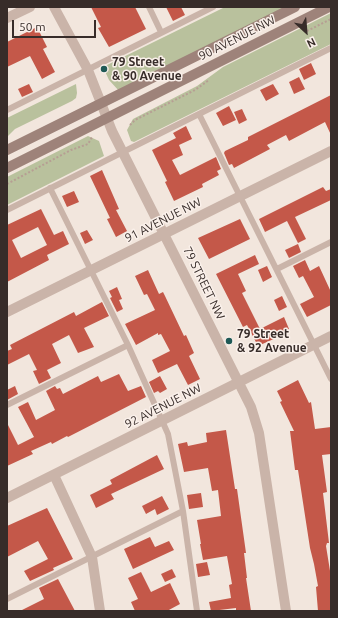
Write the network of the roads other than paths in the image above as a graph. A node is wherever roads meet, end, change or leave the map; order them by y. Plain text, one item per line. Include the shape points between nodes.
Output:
1 (30, 7) edge
2 (54, 7) edge
3 (149, 7) edge
4 (213, 7) edge
5 (295, 7) edge
6 (329, 7) edge
7 (7, 18) edge
8 (161, 32) junction
9 (331, 48) edge
10 (88, 70) junction
11 (7, 101) edge
12 (102, 104) junction
13 (9, 109) edge
14 (199, 114) junction
15 (107, 118) junction
16 (7, 150) edge
17 (331, 151) edge
18 (122, 152) junction
19 (7, 168) edge
20 (50, 188) junction
21 (240, 196) junction
22 (7, 210) edge
23 (165, 234) junction
24 (331, 242) edge
25 (277, 269) junction
26 (91, 270) junction
27 (7, 312) edge
28 (331, 336) edge
29 (314, 344) junction
30 (128, 345) junction
31 (331, 379) edge
32 (239, 382) junction
33 (7, 405) edge
34 (163, 421) junction
35 (54, 475) junction
36 (7, 498) edge
37 (183, 511) junction
38 (92, 557) junction
39 (7, 599) edge
40 (100, 611) edge
41 (197, 611) edge
42 (286, 611) edge

1 - 7 street
2 - 10 street, 79 STREET NW
3 - 8 lane
4 - 8 lane
5 - 12 main road, 90 AVENUE NW
6 - 15 main road, 90 AVENUE NW
8 - 10 lane
9 - 14 lane
10 - 12 street, 79 STREET NW
10 - 13 lane
11 - 13 lane
12 - 15 street, 79 STREET NW
12 - 16 main road, 90 AVENUE NW
14 - 18 lane
14 - 21 lane
15 - 18 street, 79 STREET NW
15 - 19 main road, 90 AVENUE NW
17 - 21 street, 91 AVENUE NW
18 - 20 lane
18 - 23 street, 79 STREET NW
20 - 22 lane
20 - 26 lane
21 - 23 street, 91 AVENUE NW
21 - 25 lane
23 - 26 street, 91 AVENUE NW
23 - 32 street, 79 STREET NW
24 - 25 lane
25 - 29 lane
26 - 27 street, 91 AVENUE NW
26 - 30 lane
28 - 29 street, 92 AVENUE NW
29 - 31 lane
29 - 32 street, 92 AVENUE NW
30 - 33 lane
30 - 34 lane
32 - 34 street, 92 AVENUE NW
32 - 42 street, 79 STREET NW via 259,432
34 - 35 street, 92 AVENUE NW
34 - 37 lane via 168,434
35 - 36 street, 92 AVENUE NW
35 - 38 street
37 - 38 lane
37 - 41 lane
38 - 39 lane
38 - 40 street

